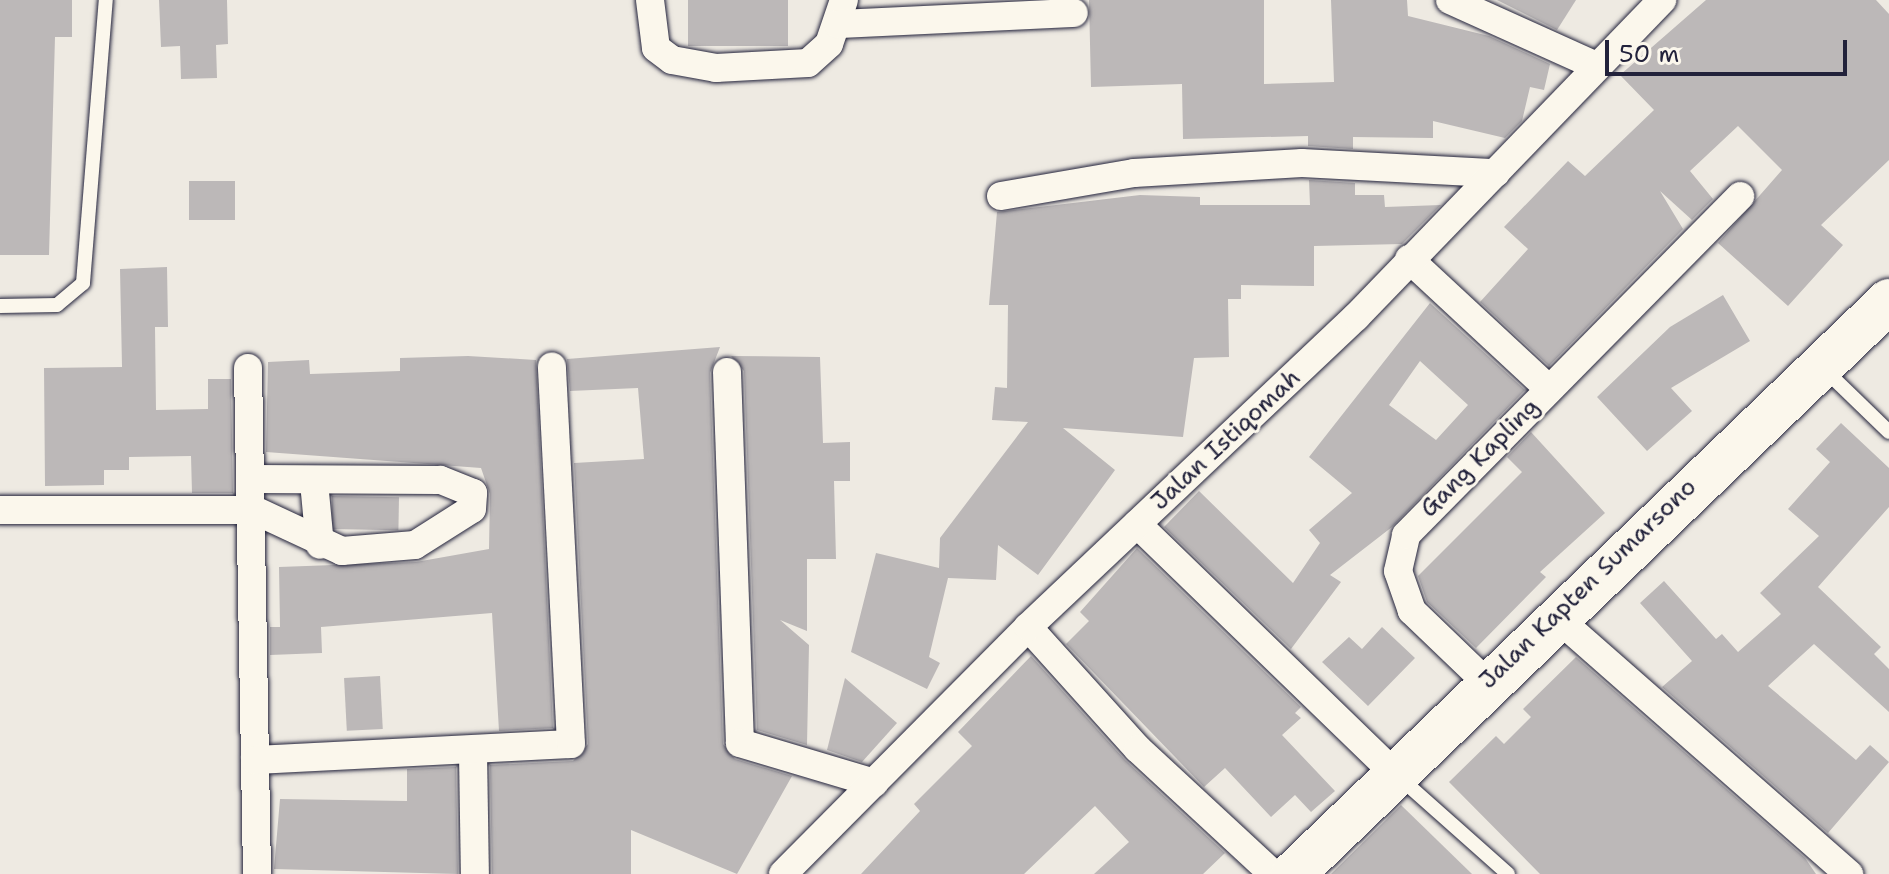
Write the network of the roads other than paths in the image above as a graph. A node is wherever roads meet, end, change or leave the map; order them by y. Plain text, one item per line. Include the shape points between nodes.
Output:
1 (106, 0) edge
2 (650, 0) edge
3 (1450, 0) edge
4 (1662, 0) edge
5 (841, 12) edge
6 (1074, 13) dead end
7 (1596, 66) junction
8 (1496, 173) junction
9 (1001, 196) dead end
10 (1740, 196) dead end
11 (1409, 259) junction
12 (1889, 301) edge
13 (0, 306) edge
14 (1819, 365) junction
15 (552, 366) dead end
16 (248, 368) dead end
17 (727, 372) dead end
18 (1549, 389) junction
19 (1889, 432) edge
20 (254, 479) junction
21 (314, 482) junction
22 (0, 510) edge
23 (254, 510) junction
24 (1137, 524) junction
25 (320, 545) junction
26 (1554, 615) junction
27 (1028, 627) junction
28 (1486, 682) junction
29 (473, 753) junction
30 (255, 760) junction
31 (1393, 772) junction
32 (874, 783) junction
33 (257, 874) edge
34 (475, 874) edge
35 (783, 874) edge
36 (1273, 874) edge
37 (1293, 874) edge
38 (1508, 874) edge
39 (1849, 874) edge

1 - 13 lane via 83,283 57,305
2 - 5 street via 649,38 656,48 672,60 716,68 808,63
3 - 7 street
4 - 7 street, Jalan Istiqomah
5 - 6 street
7 - 8 street, Jalan Istiqomah
8 - 9 street via 1302,163 1134,173
8 - 11 street, Jalan Istiqomah
10 - 18 street, Gang Kapling
11 - 18 street
11 - 24 street, Jalan Istiqomah
12 - 14 highway, Jalan Kapten Sumarsono
14 - 19 lane
14 - 26 highway, Jalan Kapten Sumarsono
15 - 29 street via 575,735 562,750
16 - 20 street
17 - 32 street via 740,743
18 - 28 street, Gang Kapling via 1422,512 1400,551 1398,571 1412,611
20 - 21 street
20 - 23 street
21 - 25 street
21 - 25 street via 440,480 473,493 470,515 415,545 342,551
22 - 23 street
23 - 25 street
23 - 30 street
24 - 27 street, Jalan Istiqomah
24 - 31 street
26 - 28 highway, Jalan Kapten Sumarsono
26 - 39 street
27 - 32 street, Jalan Istiqomah
27 - 36 street via 1138,749
28 - 31 highway, Jalan Kapten Sumarsono
29 - 30 street
29 - 34 street
30 - 33 street
31 - 37 highway, Jalan Kapten Sumarsono
31 - 38 lane
32 - 35 street, Jalan Istiqomah

